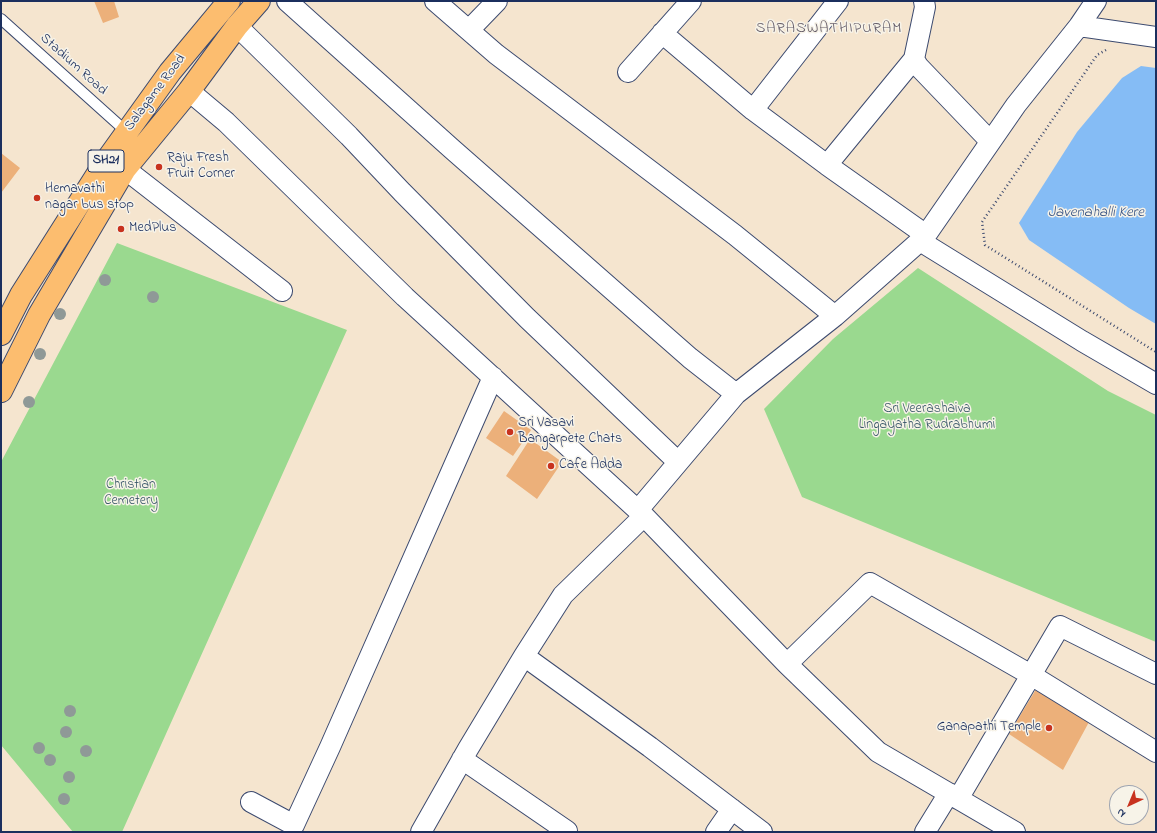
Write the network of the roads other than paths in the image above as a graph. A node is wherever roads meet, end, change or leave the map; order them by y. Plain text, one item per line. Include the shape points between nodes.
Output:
1 (229, 1) edge
2 (258, 1) edge
3 (287, 1) edge
4 (435, 1) edge
5 (497, 1) edge
6 (691, 1) edge
7 (838, 1) edge
8 (924, 1) edge
9 (1096, 1) edge
10 (1, 19) edge
11 (237, 26) junction
12 (1079, 26) junction
13 (469, 30) junction
14 (662, 33) junction
15 (1156, 37) edge
16 (914, 58) junction
17 (628, 72) dead end
18 (189, 90) junction
19 (753, 110) junction
20 (126, 132) junction
21 (990, 141) junction
22 (144, 147) junction
23 (827, 165) junction
24 (125, 169) junction
25 (923, 238) junction
26 (282, 292) dead end
27 (835, 316) junction
28 (1, 334) edge
29 (493, 378) junction
30 (1156, 384) edge
31 (1, 391) edge
32 (736, 394) junction
33 (678, 462) junction
34 (641, 513) junction
35 (524, 656) junction
36 (787, 664) junction
37 (1156, 674) edge
38 (1031, 675) junction
39 (1156, 752) edge
40 (462, 759) junction
41 (954, 796) junction
42 (251, 802) dead end
43 (732, 809) junction
44 (421, 832) edge
45 (567, 832) edge
46 (716, 832) edge
47 (762, 832) edge
48 (925, 832) edge
49 (1015, 832) edge

1 - 20 main road, Salagame Road / SH21 via 170,72
2 - 11 main road
3 - 32 street via 678,348
4 - 13 street
5 - 13 street
6 - 14 street
7 - 19 street
8 - 16 street via 925,7
9 - 12 street
10 - 20 lane, Stadium Road
11 - 18 main road
11 - 33 street via 527,318
12 - 15 street
12 - 21 street
13 - 27 street via 496,54 735,235
14 - 17 street
14 - 19 street
16 - 21 street via 918,66
16 - 23 street
18 - 22 main road
18 - 29 street via 226,122 405,297
19 - 23 street
20 - 22 lane, Stadium Road
20 - 28 main road, Salagame Road / SH21 via 21,295
21 - 25 street
22 - 24 main road
23 - 25 street
24 - 26 street
24 - 31 main road via 39,315
25 - 27 street
25 - 30 street via 1075,337
27 - 32 street
29 - 34 street
29 - 42 street via 294,825
32 - 33 street
33 - 34 street
34 - 35 street via 563,594
34 - 36 street
35 - 40 street
35 - 43 street
36 - 38 street via 870,583
36 - 41 street via 878,752
37 - 38 street via 1060,626
38 - 39 street
38 - 41 street
40 - 44 street
40 - 45 street
41 - 48 street
41 - 49 street
43 - 46 street
43 - 47 street

